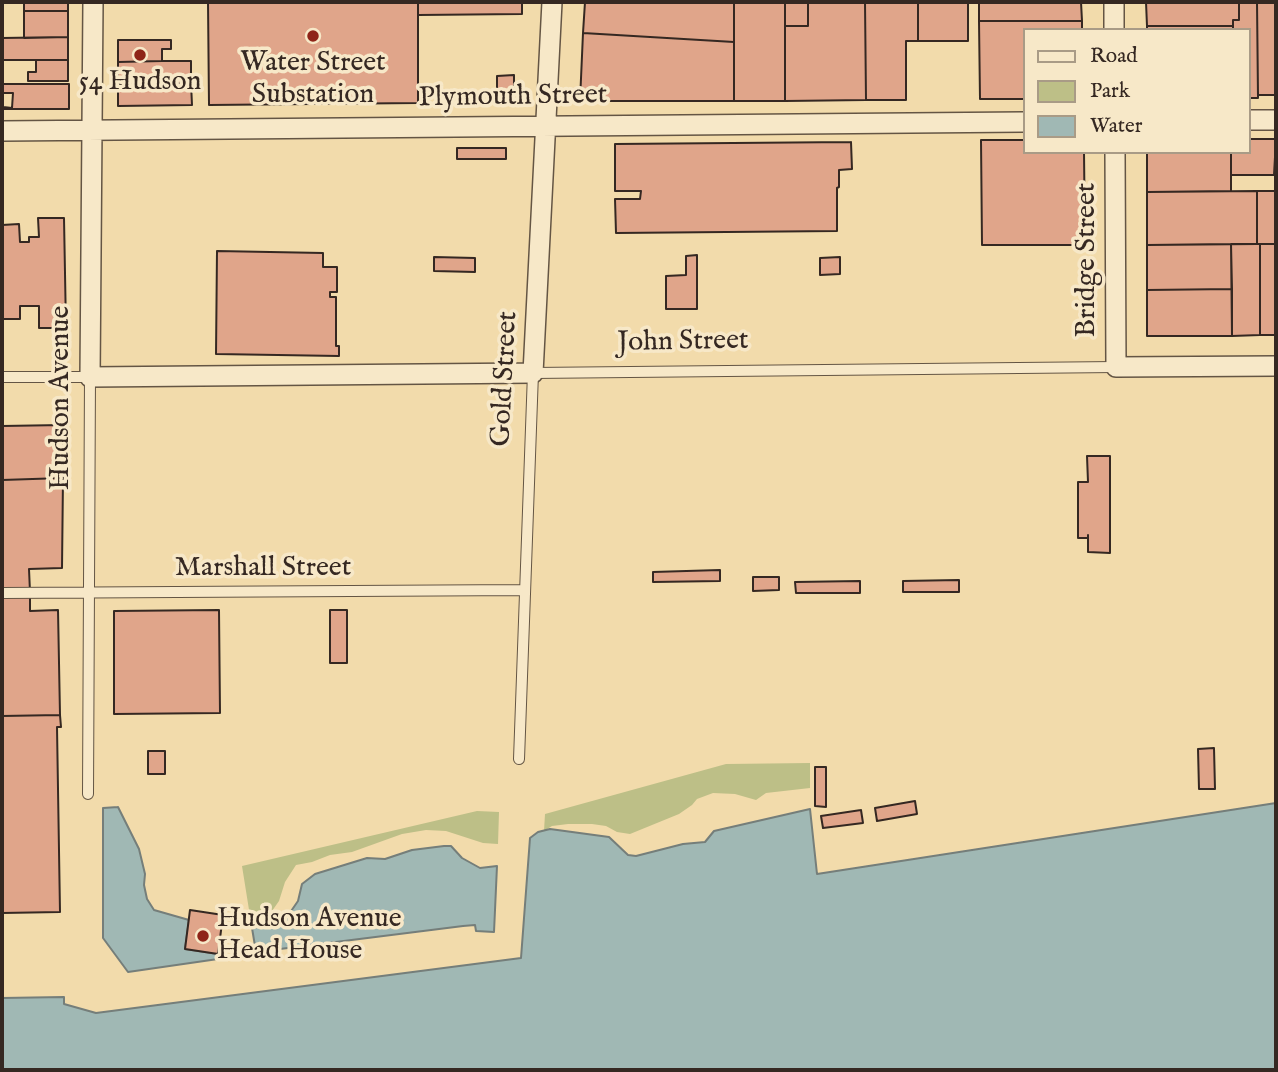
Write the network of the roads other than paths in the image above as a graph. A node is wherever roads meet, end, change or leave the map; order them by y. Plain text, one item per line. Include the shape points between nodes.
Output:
1 (93, 2) edge
2 (552, 2) edge
3 (1114, 2) edge
4 (1114, 28) edge
5 (1250, 120) edge
6 (1276, 120) edge
7 (1023, 122) edge
8 (546, 125) junction
9 (92, 130) junction
10 (2, 131) edge
11 (1115, 154) edge
12 (1276, 366) edge
13 (1116, 367) junction
14 (533, 373) junction
15 (2, 377) edge
16 (90, 377) junction
17 (525, 590) junction
18 (89, 592) junction
19 (2, 593) edge
20 (519, 759) dead end
21 (88, 794) dead end

1 - 9 street, Hudson Avenue
2 - 8 street, Gold Street
3 - 4 street
5 - 6 street
7 - 8 street, Plymouth Street
8 - 9 street, Plymouth Street
8 - 14 street, Gold Street
9 - 10 street, Plymouth Street
9 - 16 street, Hudson Avenue
11 - 13 street, Bridge Street
12 - 13 street, John Street
13 - 14 lane, John Street
14 - 16 street, John Street
14 - 17 lane, Gold Street
15 - 16 lane
16 - 18 lane, Hudson Avenue
17 - 18 lane, Marshall Street
17 - 20 lane, Gold Street
18 - 19 lane, Marshall Street
18 - 21 lane, Hudson Avenue

